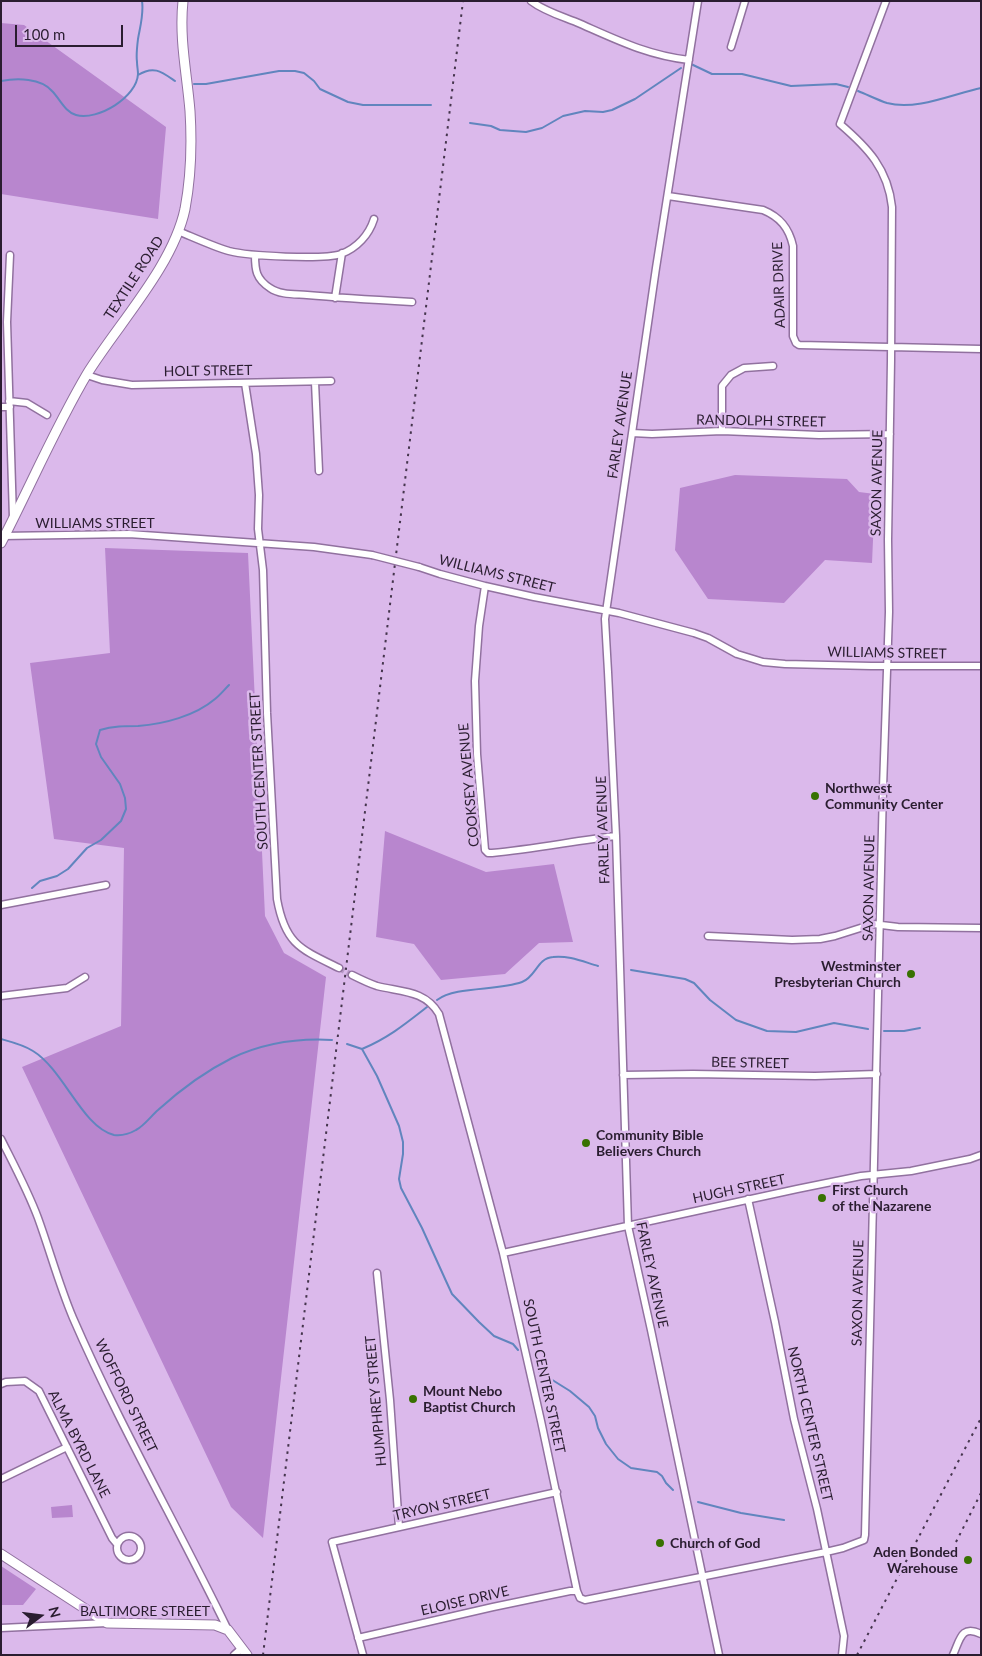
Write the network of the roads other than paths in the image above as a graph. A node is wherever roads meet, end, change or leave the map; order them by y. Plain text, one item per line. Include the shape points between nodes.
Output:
1 (182, 1) edge
2 (531, 1) edge
3 (698, 1) edge
4 (745, 1) edge
5 (886, 1) edge
6 (731, 46) dead end
7 (689, 60) junction
8 (668, 196) junction
9 (374, 219) dead end
10 (178, 231) junction
11 (342, 253) junction
12 (256, 255) junction
13 (10, 256) dead end
14 (335, 298) junction
15 (412, 302) dead end
16 (891, 347) junction
17 (981, 349) edge
18 (773, 366) dead end
19 (87, 375) junction
20 (331, 381) dead end
21 (315, 382) junction
22 (245, 383) junction
23 (10, 404) junction
24 (1, 407) edge
25 (47, 415) dead end
26 (722, 431) junction
27 (632, 433) junction
28 (890, 434) junction
29 (319, 471) dead end
30 (13, 519) junction
31 (2, 539) edge
32 (260, 543) junction
33 (485, 586) junction
34 (605, 610) junction
35 (887, 666) junction
36 (981, 666) edge
37 (616, 836) junction
38 (106, 885) dead end
39 (1, 905) edge
40 (880, 925) junction
41 (981, 928) edge
42 (708, 936) dead end
43 (339, 968) tunnel mouth
44 (352, 975) tunnel mouth
45 (85, 977) dead end
46 (1, 996) edge
47 (877, 1074) junction
48 (623, 1075) junction
49 (1, 1139) edge
50 (981, 1155) edge
51 (875, 1175) junction
52 (748, 1199) junction
53 (628, 1226) junction
54 (503, 1253) junction
55 (377, 1273) dead end
56 (1, 1384) edge
57 (67, 1447) junction
58 (1, 1479) edge
59 (557, 1492) junction
60 (399, 1527) junction
61 (117, 1544) dead end
62 (826, 1552) junction
63 (1, 1554) edge
64 (703, 1576) junction
65 (577, 1591) junction
66 (107, 1623) junction
67 (1, 1628) edge
68 (228, 1630) junction
69 (978, 1633) edge
70 (358, 1638) junction
71 (245, 1651) edge
72 (234, 1655) edge
73 (363, 1655) edge
74 (719, 1655) edge
75 (842, 1655) edge
76 (953, 1655) edge

1 - 10 street, TEXTILE ROAD via 182,48 191,135 186,199
2 - 7 street via 626,45
3 - 7 street, FARLEY AVENUE
4 - 6 street
5 - 16 street, SAXON AVENUE via 840,124 877,162 889,189 892,207
7 - 8 street, FARLEY AVENUE
8 - 16 street, ADAIR DRIVE via 763,210 781,221 793,246 793,336 796,343
8 - 27 street, FARLEY AVENUE
9 - 11 street via 364,239
10 - 12 street via 229,251
10 - 19 street, TEXTILE ROAD via 150,283
11 - 12 street via 330,256
11 - 14 street
12 - 14 street via 256,270 264,284 278,292
13 - 23 street
14 - 15 street
16 - 17 street
16 - 28 street, SAXON AVENUE
18 - 26 street via 744,368 731,374 722,386
19 - 22 street, HOLT STREET via 132,385
19 - 30 street, TEXTILE ROAD
20 - 21 street, HOLT STREET
21 - 22 street, HOLT STREET
21 - 29 street
22 - 32 street, SOUTH CENTER STREET via 256,454
23 - 24 street
23 - 25 street via 27,403
23 - 30 street
26 - 27 street, RANDOLPH STREET
26 - 28 street, RANDOLPH STREET
27 - 34 street, FARLEY AVENUE
28 - 35 street, SAXON AVENUE
30 - 31 street, TEXTILE ROAD
31 - 32 street, WILLIAMS STREET via 129,534
32 - 33 street, WILLIAMS STREET, bridge via 372,554
32 - 43 street, SOUTH CENTER STREET via 276,885 280,912 283,925 297,944
33 - 34 street, WILLIAMS STREET
33 - 37 street, COOKSEY AVENUE via 476,681 477,754 485,850 492,854
34 - 35 street, WILLIAMS STREET via 701,635 737,654 763,662
34 - 37 street, FARLEY AVENUE
35 - 36 street, WILLIAMS STREET
35 - 40 street, SAXON AVENUE
37 - 48 street, FARLEY AVENUE
38 - 39 street
40 - 41 street
40 - 42 street via 871,924 820,939
40 - 47 street, SAXON AVENUE
44 - 54 street, SOUTH CENTER STREET via 375,985 419,995 439,1014
45 - 46 street via 67,988
47 - 48 street, BEE STREET
47 - 51 street, SAXON AVENUE
48 - 53 street, FARLEY AVENUE
49 - 68 street, WOFFORD STREET via 29,1194 83,1340
50 - 51 street, HUGH STREET via 912,1171
51 - 52 street, HUGH STREET
51 - 62 street, SAXON AVENUE via 865,1538 862,1542
52 - 53 street, HUGH STREET
52 - 62 street, NORTH CENTER STREET
53 - 54 street, HUGH STREET
53 - 64 street, FARLEY AVENUE
54 - 59 street, SOUTH CENTER STREET
55 - 60 street, HUMPHREY STREET
56 - 57 street, ALMA BYRD LANE via 25,1381 39,1391
57 - 58 street
57 - 61 street, ALMA BYRD LANE
59 - 60 street, TRYON STREET
59 - 65 street, SOUTH CENTER STREET
60 - 70 street, TRYON STREET via 332,1542
62 - 64 street
62 - 75 street, NORTH CENTER STREET via 844,1636
63 - 66 street
64 - 65 street via 586,1600 580,1598
64 - 74 street, FARLEY AVENUE
65 - 70 street, ELOISE DRIVE
66 - 67 street, BALTIMORE STREET
66 - 68 street, BALTIMORE STREET via 208,1624
68 - 71 street, WOFFORD STREET
69 - 76 street via 967,1631 961,1636
70 - 73 street
71 - 72 street

